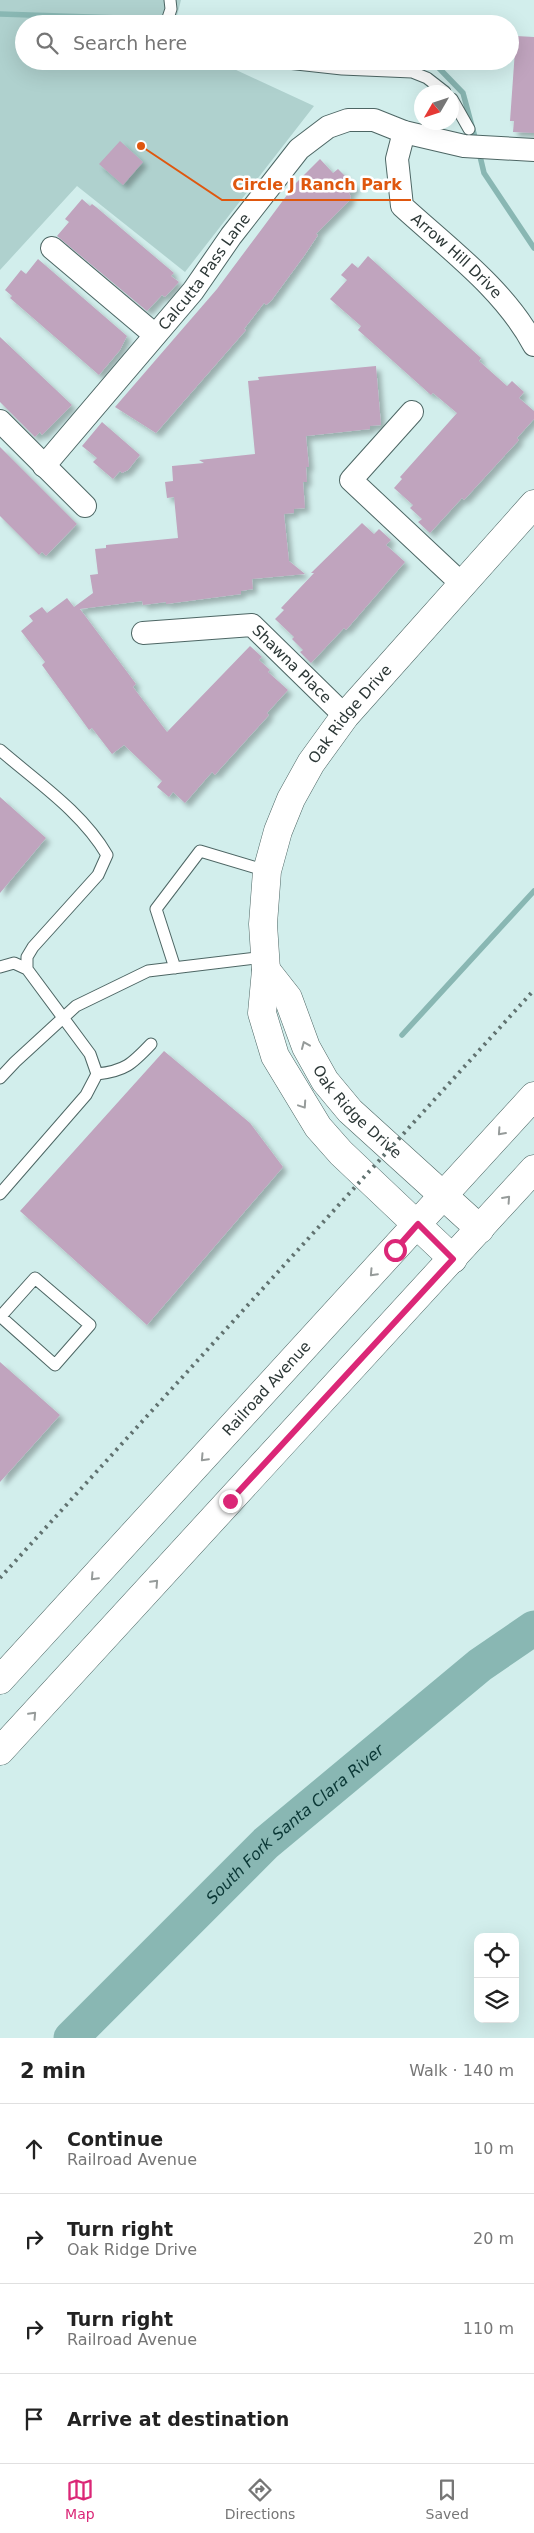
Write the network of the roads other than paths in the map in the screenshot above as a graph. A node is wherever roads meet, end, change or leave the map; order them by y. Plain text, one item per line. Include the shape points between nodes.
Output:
1 (170, 0) edge
2 (169, 15) edge
3 (365, 70) edge
4 (436, 85) edge
5 (459, 118) edge
6 (404, 132) junction
7 (466, 137) junction
8 (534, 150) edge
9 (52, 248) dead end
10 (155, 335) junction
11 (534, 345) edge
12 (412, 412) dead end
13 (0, 421) edge
14 (44, 466) junction
15 (534, 504) edge
16 (85, 506) dead end
17 (463, 585) junction
18 (143, 633) dead end
19 (345, 716) junction
20 (0, 750) edge
21 (267, 871) junction
22 (266, 964) junction
23 (0, 967) edge
24 (27, 968) junction
25 (175, 968) junction
26 (63, 1018) junction
27 (151, 1044) dead end
28 (97, 1074) junction
29 (0, 1078) edge
30 (534, 1096) edge
31 (534, 1169) edge
32 (0, 1194) edge
33 (442, 1196) junction
34 (418, 1224) junction
35 (480, 1229) junction
36 (453, 1259) junction
37 (0, 1316) edge
38 (0, 1680) edge
39 (0, 1751) edge

1 - 2 lane
3 - 4 lane via 412,72
5 - 7 lane
6 - 7 street, Calcutta Pass Lane
6 - 10 street, Calcutta Pass Lane via 374,120 348,120 328,127 299,149 193,291
6 - 11 street, Arrow Hill Drive via 396,159 402,206 501,297
7 - 8 street, Calcutta Pass Lane via 503,148
9 - 10 street
10 - 14 street, Calcutta Pass Lane
12 - 17 street via 351,480
13 - 14 street
14 - 16 street
15 - 17 main road, Oak Ridge Drive
17 - 19 main road, Oak Ridge Drive
18 - 19 street, Shawna Place via 252,624
19 - 21 main road, Oak Ridge Drive via 310,763 291,799
20 - 24 lane via 80,820 98,839 107,855 98,875 33,947 27,957
21 - 22 main road, Oak Ridge Drive via 263,924
21 - 25 lane via 200,851 156,909
22 - 25 lane
33 -> 22 main road, Oak Ridge Drive via 350,1111 325,1081 306,1047 288,998
22 -> 34 main road, Oak Ridge Drive via 262,1013 275,1056 296,1094 318,1127 341,1153
23 - 24 lane via 14,963
24 - 26 lane
25 - 26 lane via 148,971 76,1006
26 - 28 lane via 90,1054
26 - 29 lane
27 - 28 lane via 131,1066
28 - 32 lane via 86,1095
30 -> 33 main road, Railroad Avenue
35 -> 31 main road
33 - 34 main road, Railroad Avenue
33 - 35 main road, Oak Ridge Drive
34 - 36 main road, Oak Ridge Drive
34 -> 38 main road, Railroad Avenue
35 - 36 main road
39 -> 36 main road
37 - 37 lane via 55,1365 90,1325 35,1278

